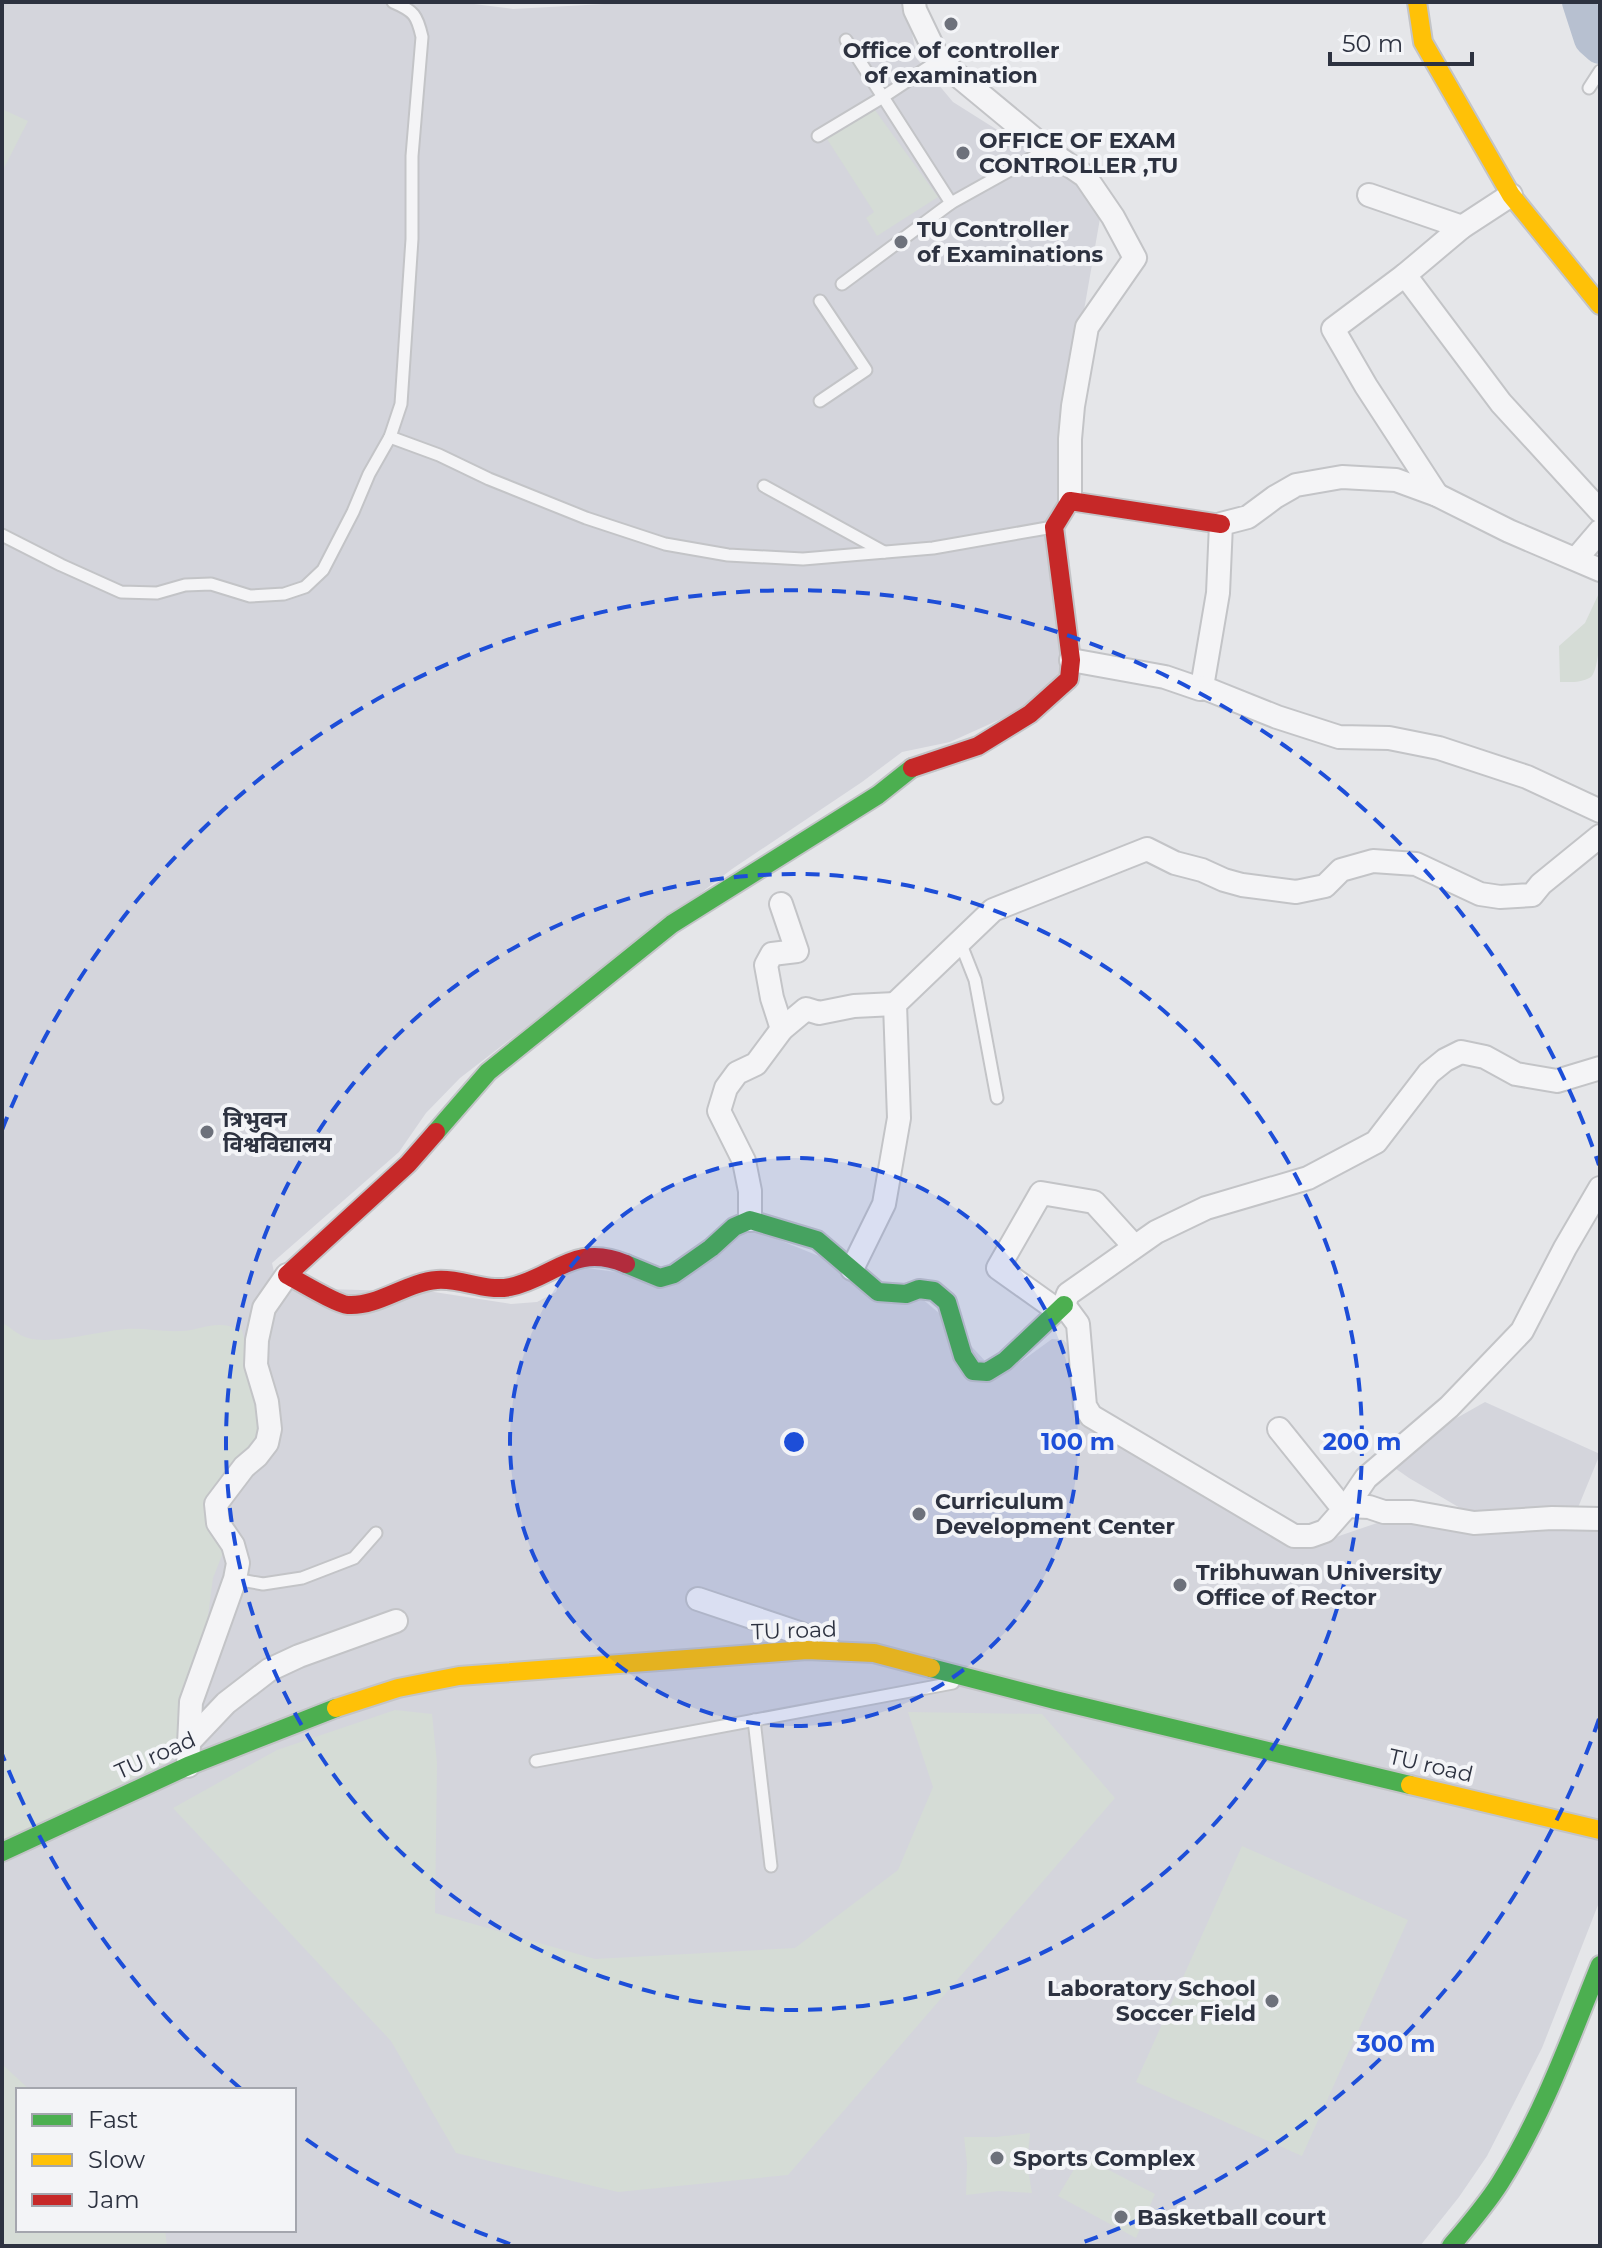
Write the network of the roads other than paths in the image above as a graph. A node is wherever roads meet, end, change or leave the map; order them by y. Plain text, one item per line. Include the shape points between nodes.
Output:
1 (393, 2) edge
2 (914, 2) edge
3 (1417, 2) edge
4 (846, 40) dead end
5 (939, 60) junction
6 (1600, 71) edge
7 (1589, 88) dead end
8 (883, 97) junction
9 (818, 136) dead end
10 (1050, 152) junction
11 (1369, 195) dead end
12 (1511, 195) junction
13 (951, 203) junction
14 (1462, 227) junction
15 (1405, 275) junction
16 (842, 284) dead end
17 (820, 301) dead end
18 (1600, 305) edge
19 (820, 401) dead end
20 (390, 437) junction
21 (764, 486) dead end
22 (1437, 495) junction
23 (1070, 501) junction
24 (1600, 511) edge
25 (1221, 524) junction
26 (1054, 527) junction
27 (1600, 531) edge
28 (2, 535) edge
29 (885, 552) junction
30 (1576, 559) junction
31 (1600, 570) edge
32 (1071, 660) junction
33 (1202, 687) junction
34 (1600, 811) edge
35 (1600, 836) edge
36 (781, 904) dead end
37 (960, 942) junction
38 (895, 1004) junction
39 (782, 1029) junction
40 (1600, 1068) edge
41 (997, 1098) dead end
42 (1600, 1188) edge
43 (750, 1220) junction
44 (1134, 1246) junction
45 (852, 1269) junction
46 (287, 1275) junction
47 (1060, 1308) junction
48 (1279, 1429) dead end
49 (1347, 1506) junction
50 (1600, 1519) edge
51 (376, 1533) dead end
52 (235, 1579) junction
53 (698, 1599) dead end
54 (396, 1621) dead end
55 (837, 1652) junction
56 (973, 1679) junction
57 (754, 1720) junction
58 (189, 1742) junction
59 (536, 1761) dead end
60 (188, 1766) junction
61 (1600, 1830) edge
62 (2, 1852) edge
63 (771, 1866) dead end
64 (1600, 1965) edge
65 (1451, 2246) edge

1 - 20 lane via 411,10 422,37 404,379
2 - 5 street
3 - 12 street via 1423,42
4 - 8 lane
5 - 8 lane
5 - 10 street
6 - 7 lane
8 - 9 lane
8 - 13 lane
10 - 13 lane
10 - 23 street via 1085,176 1135,258 1087,327 1073,406
11 - 14 street
12 - 14 street
12 - 18 street
13 - 16 lane
14 - 15 street
15 - 22 street via 1333,329
15 - 24 street via 1501,403
17 - 19 lane via 866,370
20 - 28 lane via 323,570 305,587 284,594 250,596 211,584 157,593 121,592
20 - 29 lane via 586,518 665,544 728,555 803,559
21 - 29 lane
22 - 25 street via 1396,480 1342,477 1296,485 1248,517
22 - 30 street
23 - 25 street
23 - 26 street
25 - 33 street via 1218,593
26 - 29 lane
26 - 32 street
27 - 30 street
30 - 31 street
32 - 33 street
32 - 46 street via 1069,679 1030,714 978,746 914,767 672,924 488,1072 408,1164
33 - 34 street via 1339,737 1389,738 1439,748 1527,777
35 - 37 street via 1532,895 1500,897 1480,894 1416,864 1373,861 1341,870 1325,886 1296,892 1242,885 1147,849 995,909
36 - 39 street via 797,951 772,954 766,965
37 - 38 street
37 - 41 lane via 975,980
38 - 39 street via 819,1013 806,1009
38 - 45 street via 899,1118 884,1204
39 - 43 street via 756,1064 737,1073 719,1111 744,1161
40 - 44 street via 1557,1081 1516,1074 1485,1057 1461,1052 1429,1073 1376,1142 1308,1178 1206,1208
42 - 49 street via 1522,1331 1449,1407 1366,1478
43 - 45 street via 817,1240
43 - 46 street via 674,1274 660,1278 610,1257 584,1258 509,1287 434,1280 346,1305
44 - 47 street via 1068,1294
44 - 47 street via 1094,1202 1041,1193 998,1268
45 - 47 street via 878,1292 934,1291 947,1302 963,1356 973,1371 987,1372 1005,1361
46 - 52 street via 264,1308 257,1340 256,1365 270,1429 267,1443 216,1504 218,1523 238,1563
47 - 49 street via 1078,1324 1085,1406 1091,1416 1294,1536 1325,1531
48 - 49 street via 1337,1501
49 - 50 street via 1474,1523
51 - 52 lane via 354,1558 302,1578 263,1584
52 - 58 street via 191,1702
53 - 55 street via 799,1633
54 - 58 street via 269,1670 226,1703
55 - 56 street, TU road via 874,1653
55 - 60 street, TU road via 459,1676 398,1688 313,1716
56 - 57 lane
56 - 61 street, TU road
57 - 59 lane
57 - 63 lane
58 - 60 street
60 - 62 street, TU road
64 - 65 street via 1533,2124 1502,2180

